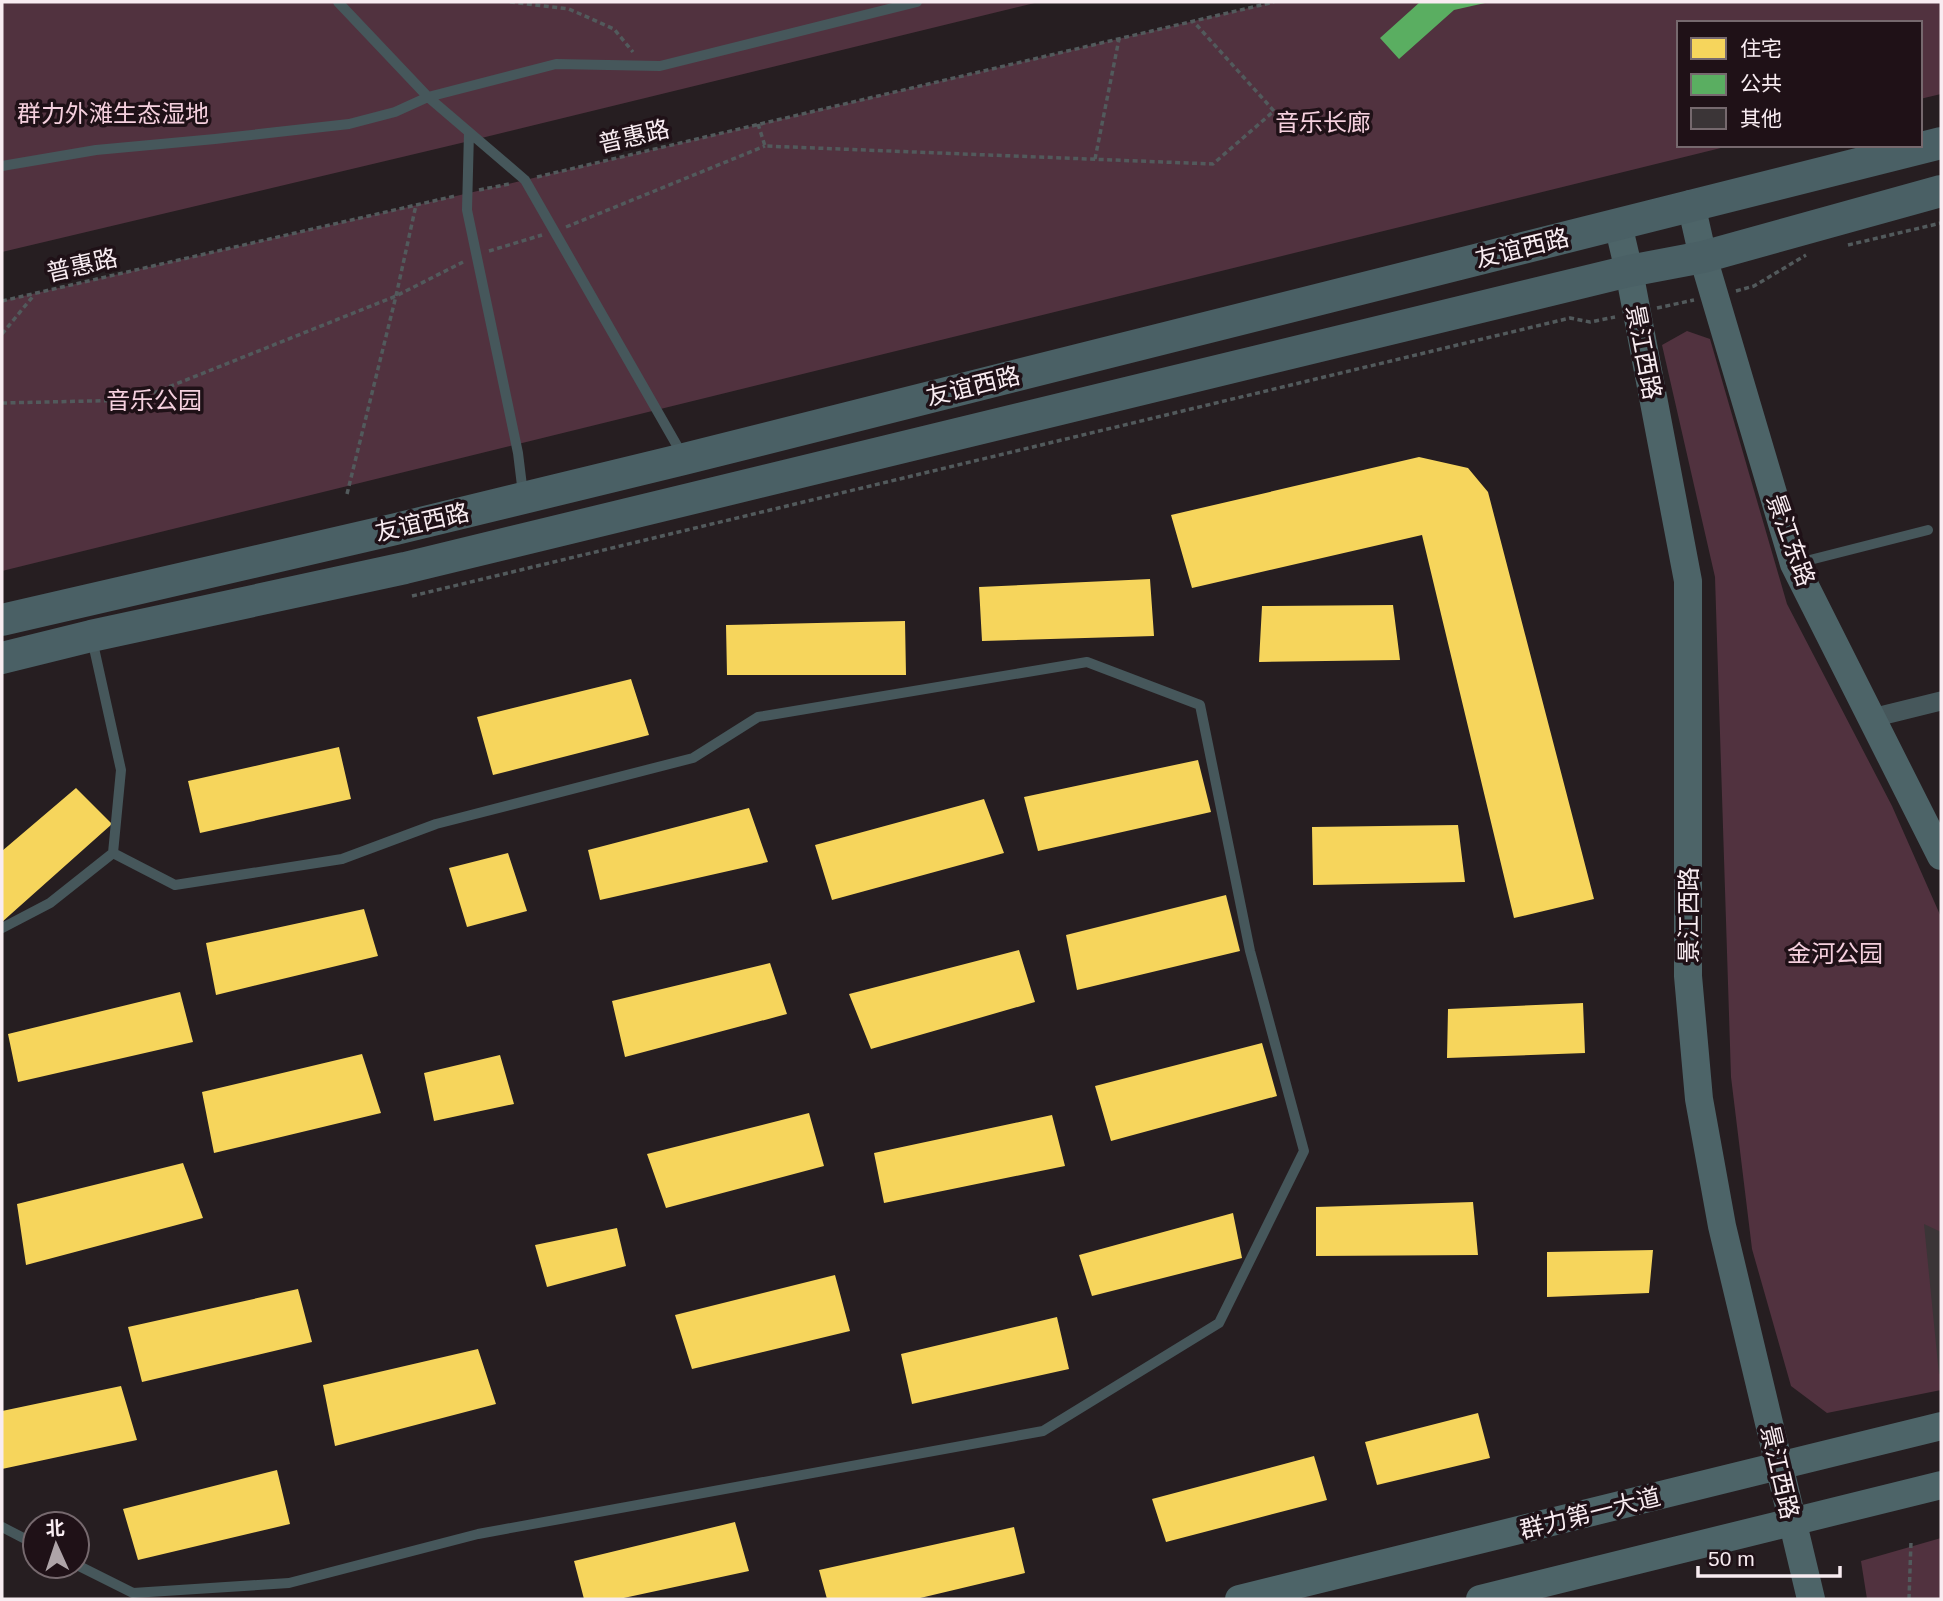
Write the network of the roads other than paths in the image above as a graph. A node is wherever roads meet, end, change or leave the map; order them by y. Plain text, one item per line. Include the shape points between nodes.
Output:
1 (338, 2) edge
2 (917, 2) edge
3 (428, 97) junction
4 (469, 132) junction
5 (1941, 143) edge
6 (2, 166) edge
7 (1941, 191) edge
8 (1691, 204) junction
9 (1618, 223) junction
10 (1703, 257) junction
11 (1629, 271) junction
12 (684, 459) junction
13 (524, 498) junction
14 (1928, 530) dead end
15 (1794, 564) junction
16 (2, 620) edge
17 (91, 636) junction
18 (2, 658) edge
19 (1941, 701) edge
20 (1872, 718) junction
21 (113, 853) junction
22 (1941, 856) edge
23 (2, 929) edge
24 (1941, 1426) edge
25 (1778, 1466) junction
26 (1941, 1485) edge
27 (1791, 1522) junction
28 (2, 1527) edge
29 (21, 1537) edge
30 (91, 1572) edge
31 (1239, 1599) edge
32 (1480, 1599) edge
33 (1811, 1599) edge

1 - 3 lane
2 - 3 lane via 660,66 556,64
3 - 4 lane
3 - 6 lane via 395,112 349,124 96,150
4 - 12 lane via 525,180
4 - 13 lane via 467,210
5 - 8 main road, 友谊西路
7 - 10 main road, 友谊西路
8 - 9 main road, 友谊西路
8 - 10 main road, 景江东路
9 - 11 main road, 景江西路
9 - 12 main road, 友谊西路
10 - 11 main road, 友谊西路
10 - 15 main road, 景江东路
11 - 17 main road, 友谊西路 via 419,565
11 - 25 main road, 景江西路 via 1688,581 1688,976 1699,1099 1722,1226
12 - 13 main road, 友谊西路
13 - 16 main road, 友谊西路
14 - 15 lane
15 - 20 main road, 景江东路
17 - 18 main road, 友谊西路
17 - 21 lane via 121,770
19 - 20 street
20 - 22 main road, 景江东路
21 - 23 lane via 50,903
21 - 30 lane via 175,885 342,859 436,824 693,758 758,717 1087,662 1200,705 1250,951 1304,1151 1219,1323 1043,1431 478,1534 289,1583 133,1593
24 - 25 main road, 群力第一大道
25 - 27 main road, 景江西路
25 - 31 main road, 群力第一大道
26 - 27 main road
27 - 32 main road
27 - 33 main road, 景江西路
28 - 29 lane

